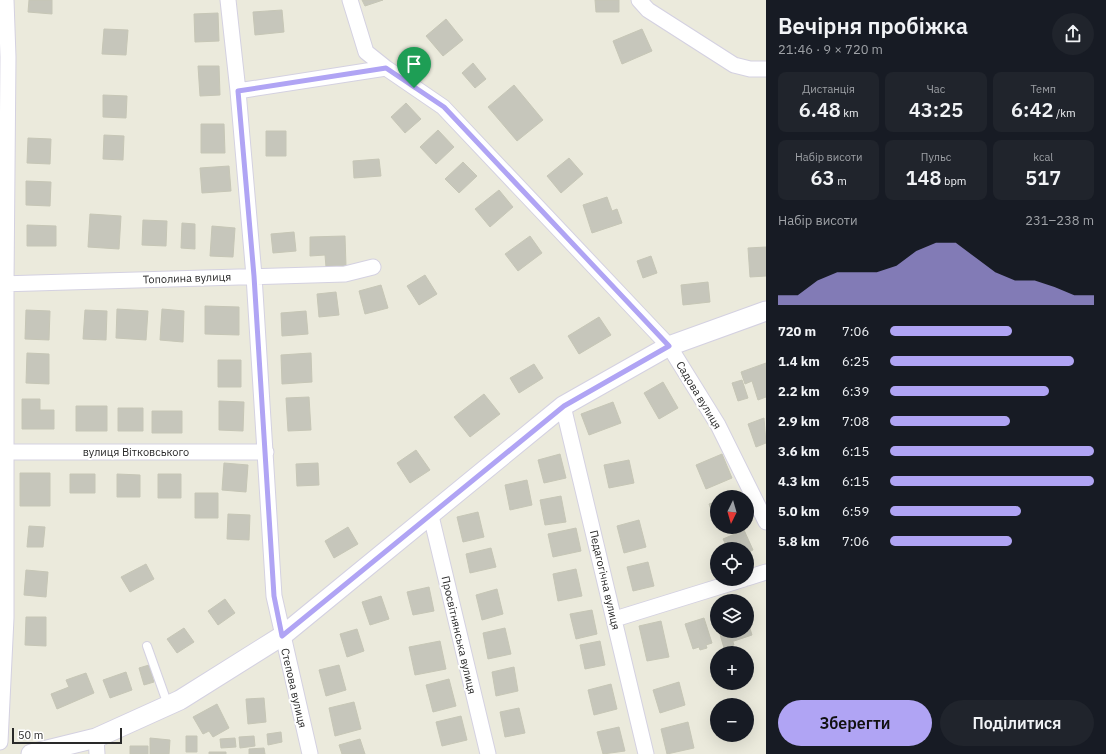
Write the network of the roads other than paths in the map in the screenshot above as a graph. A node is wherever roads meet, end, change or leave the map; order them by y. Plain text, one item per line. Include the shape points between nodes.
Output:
1 (6, 0) edge
2 (228, 0) edge
3 (350, 0) edge
4 (639, 0) edge
5 (386, 68) junction
6 (766, 69) edge
7 (238, 91) junction
8 (373, 267) dead end
9 (254, 276) junction
10 (3, 284) edge
11 (766, 311) edge
12 (669, 346) junction
13 (564, 406) junction
14 (6, 452) junction
15 (266, 452) junction
16 (431, 516) junction
17 (766, 522) edge
18 (766, 572) edge
19 (754, 576) edge
20 (721, 586) edge
21 (615, 619) junction
22 (282, 636) junction
23 (147, 646) dead end
24 (168, 705) junction
25 (0, 742) edge
26 (96, 746) edge
27 (31, 754) edge
28 (310, 754) edge
29 (488, 754) edge
30 (646, 754) edge

1 - 10 street via 8,57
2 - 7 street, Степова вулиця
3 - 5 street, Садова вулиця via 366,52
4 - 6 street via 648,10 734,64 750,69
5 - 7 street
5 - 12 street, Садова вулиця via 444,107
7 - 9 street, Степова вулиця
8 - 9 street, Тополина вулиця via 345,274
9 - 10 street, Тополина вулиця
9 - 15 street, Степова вулиця
10 - 14 street
11 - 12 street
12 - 13 street
12 - 17 street, Садова вулиця via 718,425
13 - 16 street
13 - 21 street, Педагогічна вулиця
14 - 15 street, вулиця Вітковського
14 - 25 street via 6,618
15 - 22 street, Степова вулиця via 274,596
16 - 22 street
16 - 29 street, Просвітнянська вулиця
18 - 19 street
20 - 21 street
21 - 30 street, Педагогічна вулиця
22 - 24 street
22 - 28 street, Степова вулиця
23 - 24 lane
24 - 26 street
26 - 27 street

